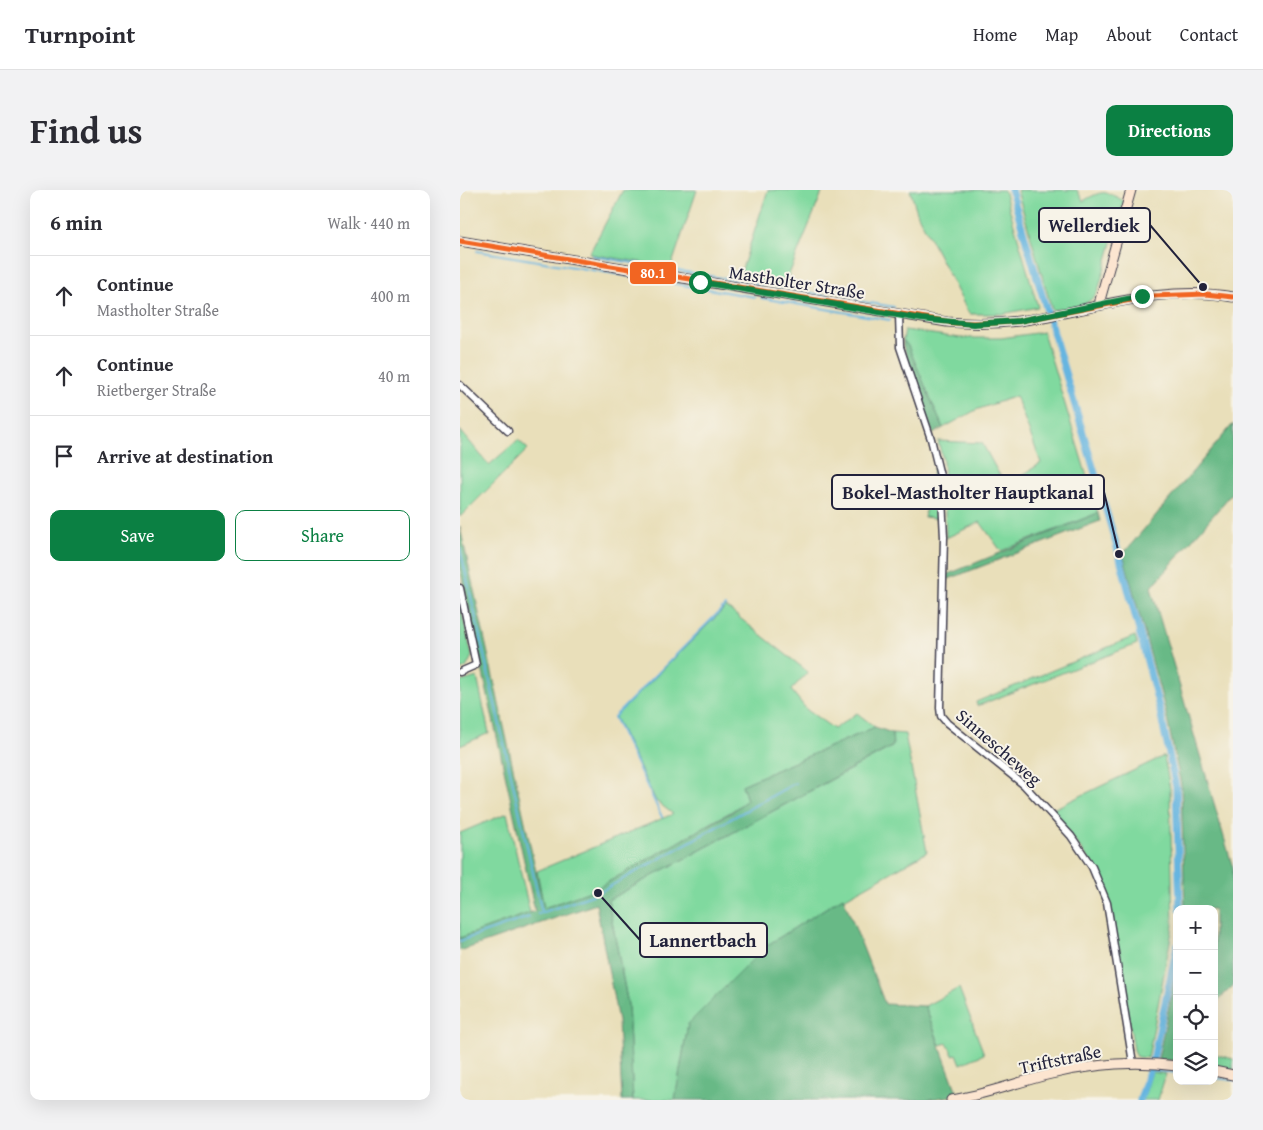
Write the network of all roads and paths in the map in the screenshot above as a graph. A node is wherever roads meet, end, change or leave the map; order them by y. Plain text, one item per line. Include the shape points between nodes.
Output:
1 (1131, 190) edge
2 (460, 241) edge
3 (1233, 297) edge
4 (1100, 305) junction
5 (899, 315) junction
6 (460, 384) edge
7 (508, 431) dead end
8 (460, 588) edge
9 (460, 672) edge
10 (1136, 1063) junction
11 (1173, 1065) edge
12 (1218, 1072) edge
13 (1233, 1075) edge
14 (951, 1100) edge

1 - 4 main road
2 - 5 main road, Mastholter Straße
3 - 4 main road, Mastholter Straße via 1178,293 1142,296
4 - 5 main road, Mastholter Straße via 1002,323 947,322
5 - 10 street, Sinnescheweg via 900,347 931,438 941,480 944,537 941,716 1024,785 1072,836 1092,867 1107,903
6 - 7 street
8 - 9 street via 476,665
10 - 11 main road, Triftstraße
10 - 14 main road, Triftstraße via 1079,1068
12 - 13 main road

